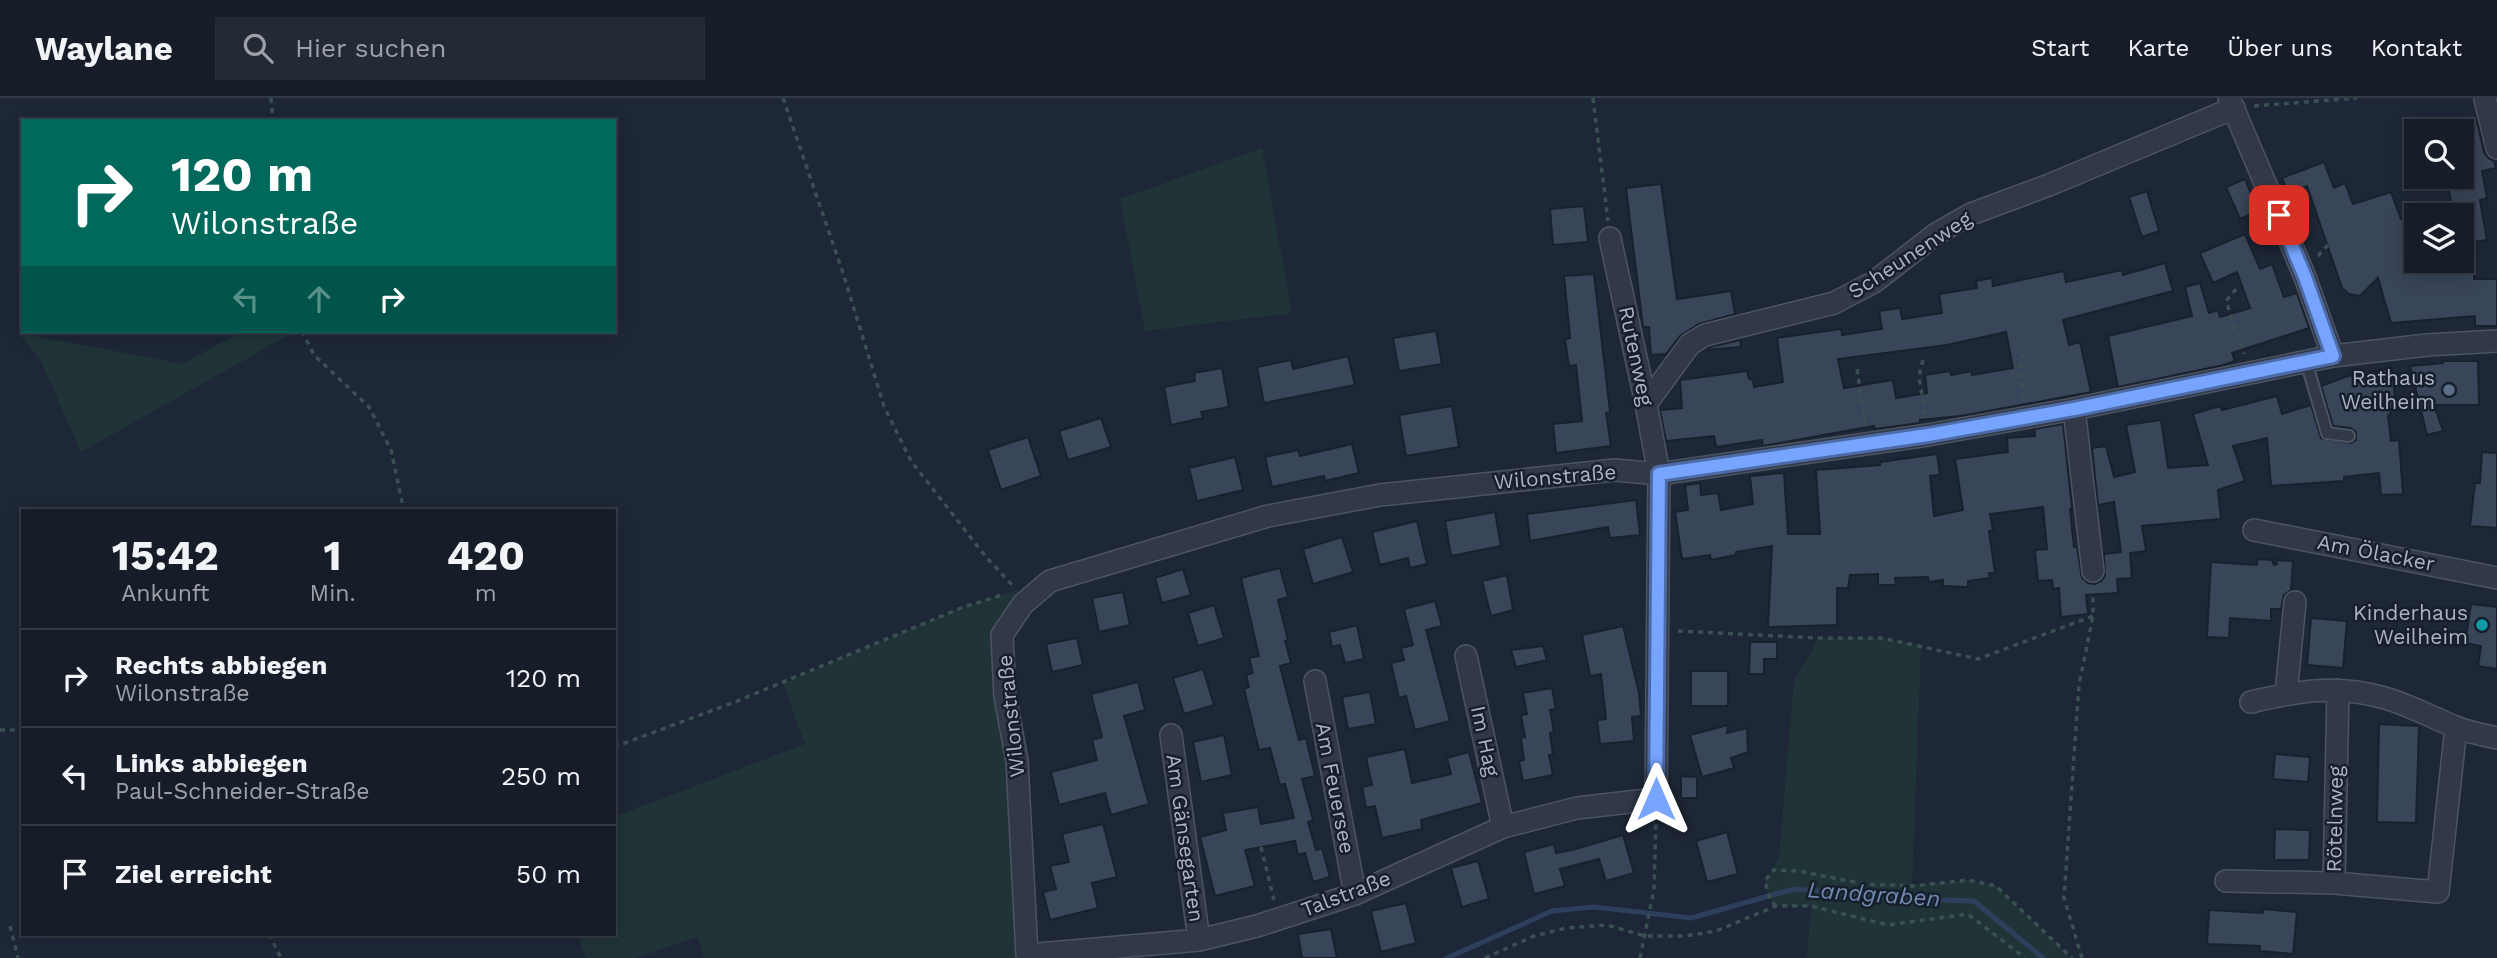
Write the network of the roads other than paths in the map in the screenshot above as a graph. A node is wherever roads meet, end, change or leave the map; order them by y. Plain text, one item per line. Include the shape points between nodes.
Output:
1 (2485, 99) edge
2 (2231, 103) edge
3 (2497, 148) edge
4 (1610, 238) road end
5 (2497, 341) edge
6 (2333, 356) junction
7 (2306, 362) junction
8 (1646, 404) junction
9 (2074, 409) junction
10 (2349, 436) dead end
11 (1659, 474) junction
12 (2254, 530) dead end
13 (2093, 571) road end
14 (2497, 578) edge
15 (2295, 601) dead end
16 (1466, 656) dead end
17 (1315, 681) dead end
18 (2338, 690) junction
19 (2286, 694) junction
20 (2251, 702) dead end
21 (2456, 727) junction
22 (1171, 735) dead end
23 (2497, 738) edge
24 (1656, 799) joint
25 (1503, 827) junction
26 (2226, 881) dead end
27 (2334, 883) junction
28 (1355, 894) junction
29 (1199, 940) junction
30 (1026, 956) edge

1 - 3 street
2 - 6 street via 2305,277
2 - 8 street, Scheunenweg via 2049,185 1971,214 1936,234 1874,282 1834,303 1704,335 1690,344
4 - 8 street, Rutenweg
5 - 6 street, Wilonstraße
6 - 7 street, Wilonstraße
7 - 9 street, Wilonstraße
7 - 10 lane via 2327,433
8 - 11 street, Rutenweg
9 - 11 street, Wilonstraße
9 - 13 street
11 - 24 street, Rutenweg
11 - 30 street, Wilonstraße via 1615,470 1380,495 1268,516 1050,581 1023,604 1002,635 1005,696 1017,761
12 - 14 street, Am Ölacker
15 - 19 street
16 - 25 street, Im Hag
17 - 28 street, Am Feuersee
18 - 19 street
18 - 21 street via 2384,697
18 - 27 street, Rötelnweg
19 - 20 street
21 - 23 street
21 - 27 street via 2438,892
22 - 29 street, Am Gänsegarten
24 - 25 street, Talstraße via 1577,808
25 - 28 street, Talstraße
26 - 27 street, Rötelnweg
28 - 29 street, Talstraße
29 - 30 street, Talstraße

